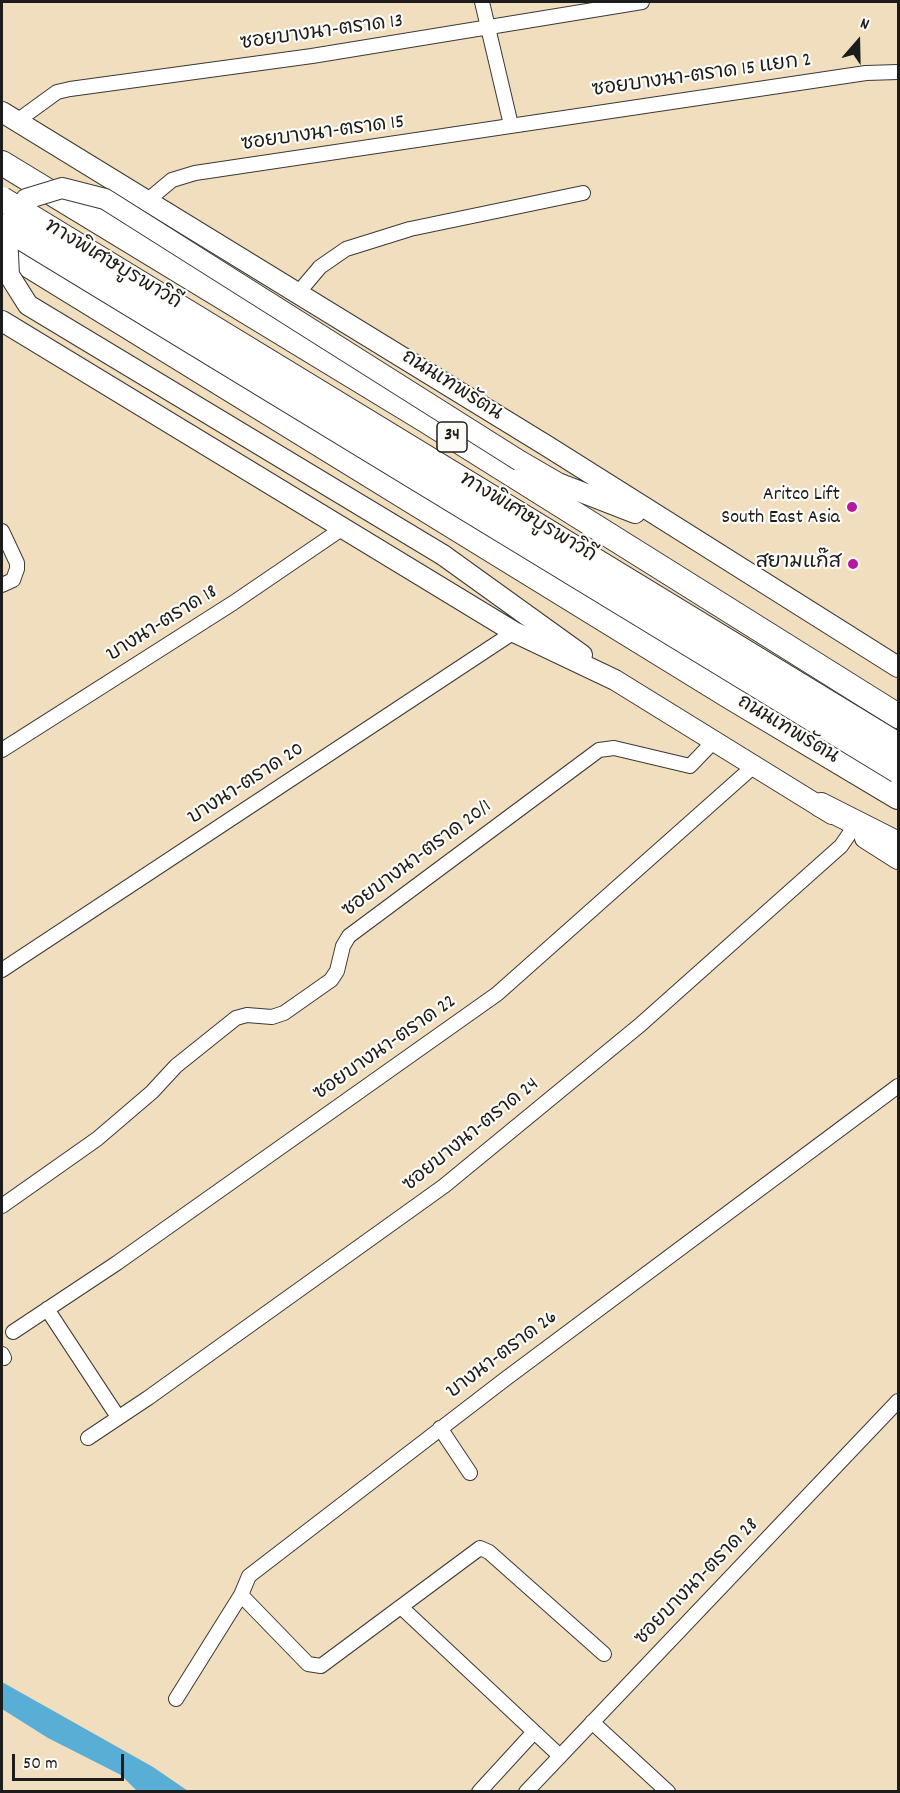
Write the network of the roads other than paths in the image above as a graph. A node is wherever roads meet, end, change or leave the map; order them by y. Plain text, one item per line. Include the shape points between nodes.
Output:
1 (482, 2) edge
2 (642, 2) edge
3 (489, 28) junction
4 (898, 72) edge
5 (9, 116) edge
6 (511, 125) junction
7 (2, 163) edge
8 (583, 193) dead end
9 (2, 199) edge
10 (148, 200) junction
11 (2, 226) edge
12 (2, 249) edge
13 (298, 292) junction
14 (2, 321) edge
15 (343, 528) junction
16 (680, 530) junction
17 (2, 531) edge
18 (2, 585) edge
19 (514, 632) junction
20 (898, 667) edge
21 (615, 680) junction
22 (898, 716) edge
23 (802, 739) junction
24 (714, 741) junction
25 (898, 745) edge
26 (2, 750) edge
27 (755, 765) junction
28 (898, 771) edge
29 (898, 797) edge
30 (821, 805) junction
31 (898, 813) edge
32 (852, 830) junction
33 (898, 844) edge
34 (898, 859) edge
35 (2, 970) edge
36 (898, 1086) edge
37 (2, 1206) edge
38 (47, 1309) junction
39 (14, 1332) dead end
40 (898, 1401) edge
41 (118, 1417) junction
42 (440, 1428) junction
43 (88, 1438) dead end
44 (471, 1473) dead end
45 (241, 1595) junction
46 (402, 1608) junction
47 (604, 1654) dead end
48 (176, 1698) dead end
49 (592, 1722) junction
50 (534, 1732) junction
51 (560, 1756) junction
52 (479, 1791) edge
53 (526, 1791) edge
54 (665, 1791) edge

1 - 3 street
2 - 3 street, ซอยบางนา-ตราด 13
3 - 5 street, ซอยบางนา-ตราด 13 via 70,88
3 - 6 street
4 - 6 street, ซอยบางนา-ตราด 15 แยก 2 via 866,73
5 - 10 main road, ถนนเทพรัตน / 34
6 - 10 street, ซอยบางนา-ตราด 15 via 195,173 172,180
7 - 22 highway, 34 via 425,420
8 - 13 street via 410,229 346,249 320,267
9 - 25 highway, ทางพิเศษบูรพาวิถี, bridge
10 - 13 main road, ถนนเทพรัตน / 34
11 - 28 highway, ทางพิเศษบูรพาวิถี, bridge
12 - 23 highway, ถนนเทพรัตน
13 - 16 main road, ถนนเทพรัตน / 34
14 - 15 main road
15 - 19 main road
15 - 26 street, บางนา-ตราด 18
16 - 20 main road, ถนนเทพรัตน / 34
16 - 21 main road, bridge via 558,483 105,199 62,188 26,199 7,234 9,274 28,305 443,555
17 - 18 street via 17,563 13,580
19 - 21 main road
19 - 35 street, บางนา-ตราด 20
21 - 24 main road
23 - 29 highway, ถนนเทพรัตน
23 - 31 highway
24 - 27 main road
24 - 37 street, ซอยบางนา-ตราด 20/1 via 690,766 614,748 599,750 349,936 331,980 284,1013 236,1018 176,1066 97,1139
27 - 30 main road
27 - 38 street, ซอยบางนา-ตราด 22 via 497,994
30 - 32 main road
30 - 33 highway
32 - 34 main road
32 - 41 street, ซอยบางนา-ตราด 24 via 841,846 640,1025 444,1186
36 - 42 street, บางนา-ตราด 26
38 - 39 street, ซอยบางนา-ตราด 22
38 - 41 street
40 - 49 street, ซอยบางนา-ตราด 28
41 - 43 street, ซอยบางนา-ตราด 24
42 - 44 street
42 - 45 street, บางนา-ตราด 26 via 249,1576
45 - 46 street via 308,1664 321,1666
45 - 48 street, บางนา-ตราด 26
46 - 47 street via 480,1548
46 - 50 street
49 - 51 street, ซอยบางนา-ตราด 28
49 - 54 street
50 - 51 street
50 - 52 street
51 - 53 street, ซอยบางนา-ตราด 28

